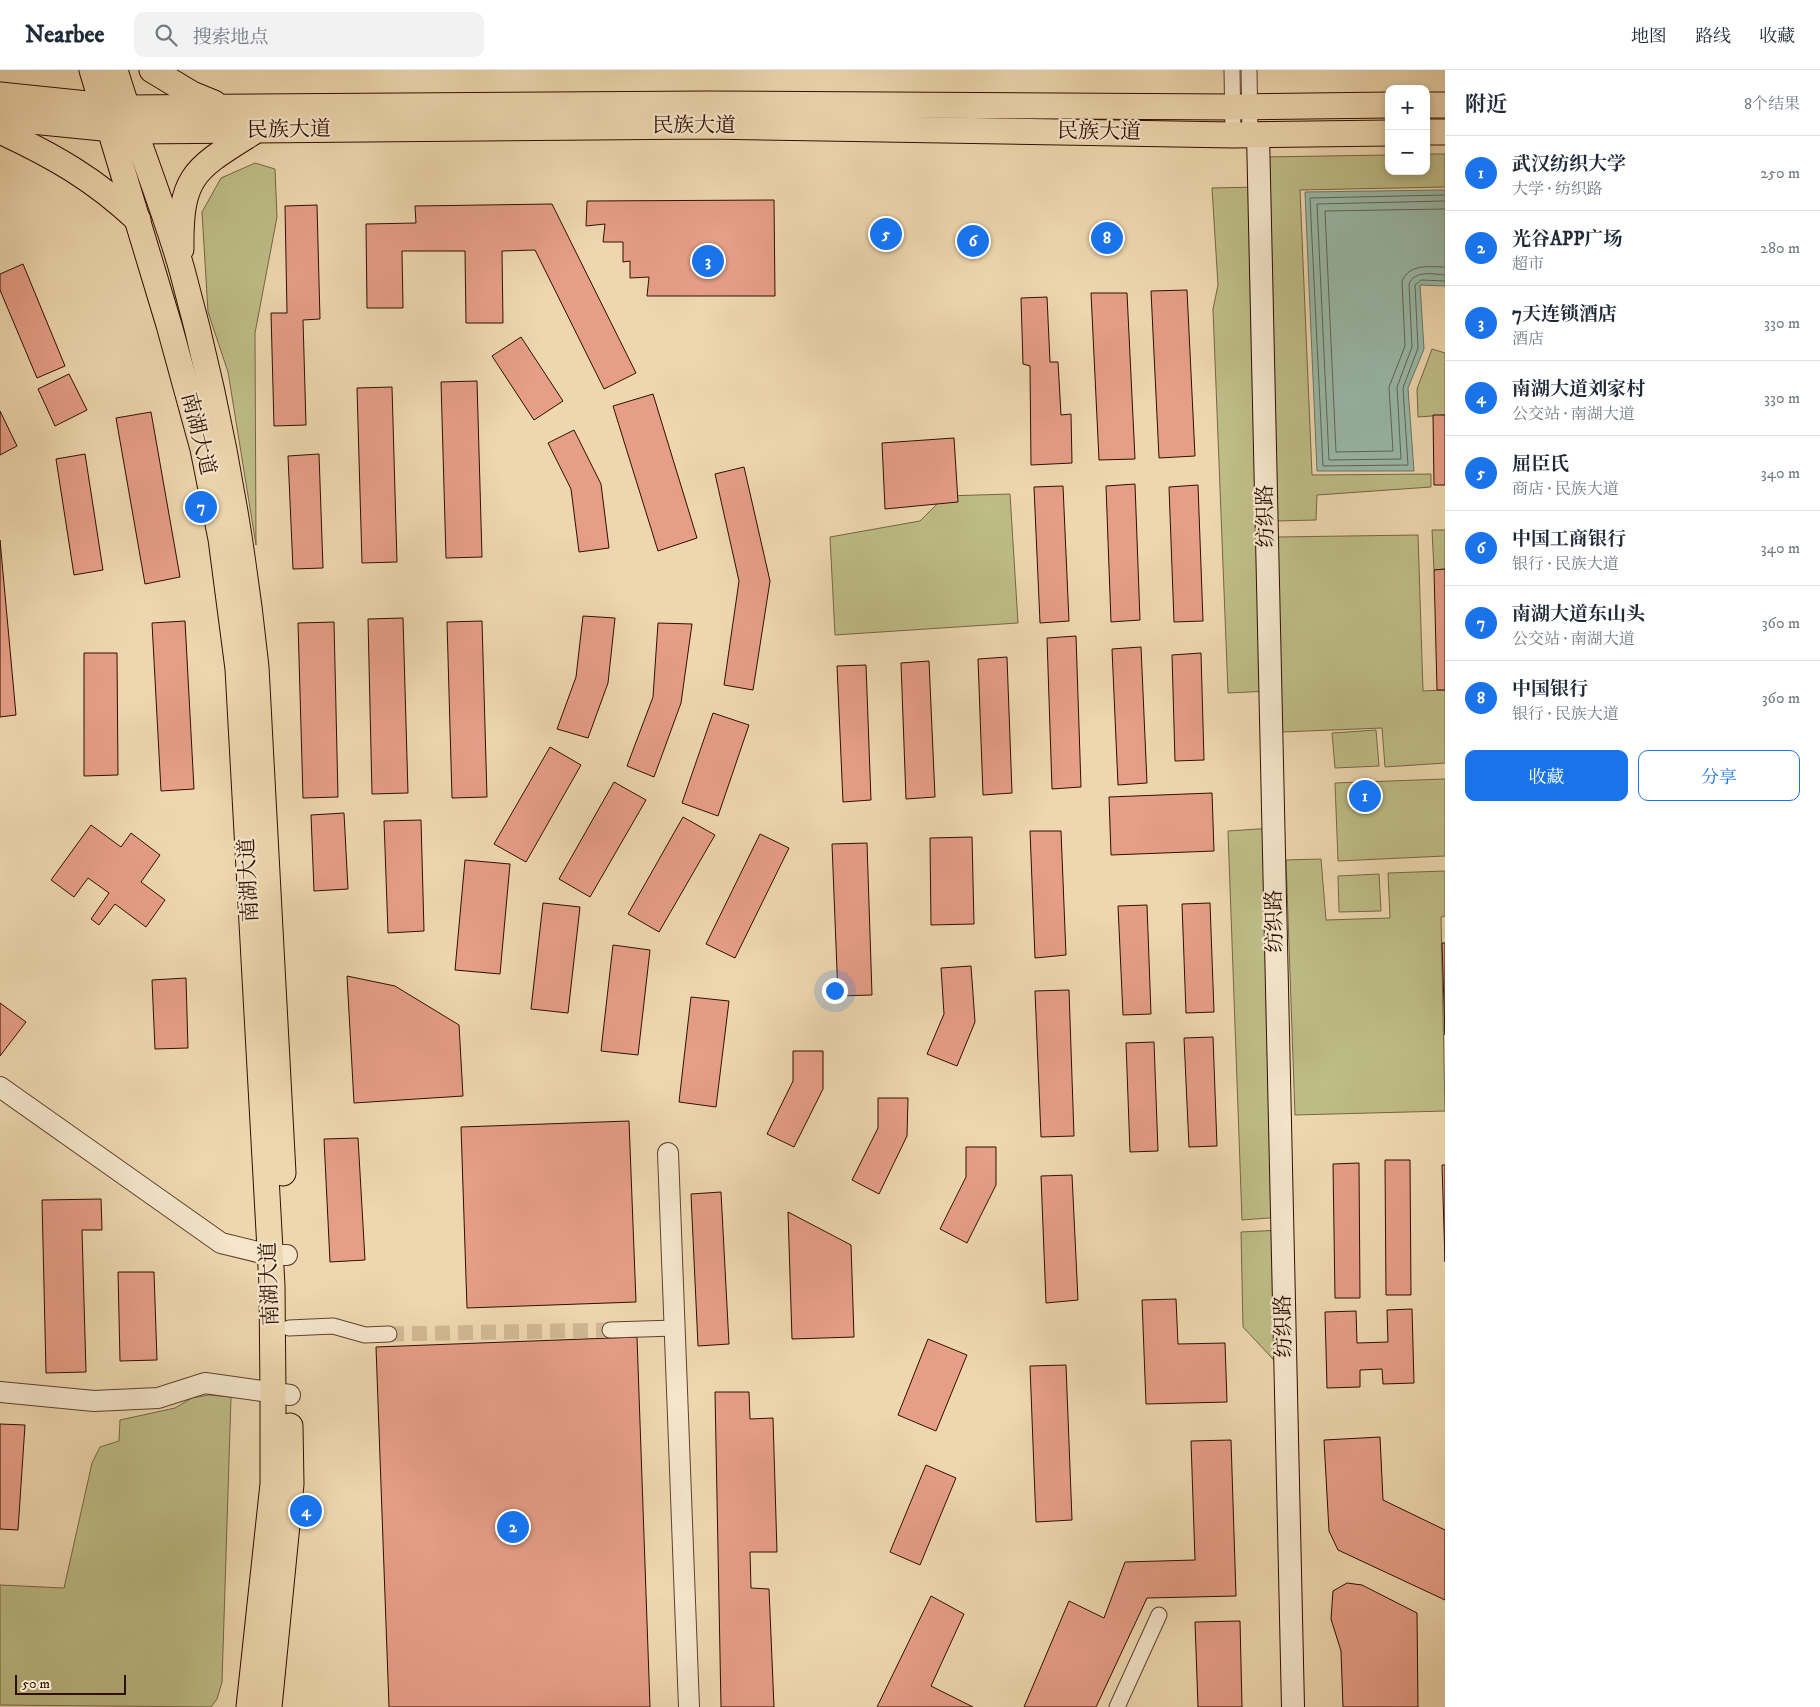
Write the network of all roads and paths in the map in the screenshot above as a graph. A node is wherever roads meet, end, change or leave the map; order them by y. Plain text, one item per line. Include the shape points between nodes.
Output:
1 (92, 70) edge
2 (114, 70) edge
3 (152, 70) edge
4 (1232, 70) edge
5 (1249, 70) edge
6 (0, 95) edge
7 (1385, 105) edge
8 (1430, 105) edge
9 (1445, 105) edge
10 (1241, 106) junction
11 (226, 107) junction
12 (0, 118) edge
13 (118, 118) junction
14 (0, 131) edge
15 (255, 131) junction
16 (1430, 132) edge
17 (1445, 132) edge
18 (1385, 133) edge
19 (1247, 134) junction
20 (139, 221) junction
21 (181, 269) junction
22 (0, 1088) edge
23 (668, 1153) dead end
24 (278, 1255) junction
25 (290, 1328) junction
26 (675, 1328) junction
27 (610, 1330) tunnel mouth
28 (389, 1334) tunnel mouth
29 (0, 1392) edge
30 (281, 1394) junction
31 (1159, 1615) dead end
32 (248, 1707) edge
33 (269, 1707) edge
34 (689, 1707) edge
35 (1117, 1707) edge
36 (1293, 1707) edge

1 - 13 main road, 南湖大道
2 - 13 main road, 南湖大道
3 - 11 main road via 192,94
4 - 10 street
5 - 10 street
6 - 13 main road, 民族大道
7 - 10 main road, 民族大道
8 - 9 main road
10 - 11 main road, 民族大道 via 698,104
10 - 19 street
11 - 13 main road, 民族大道
12 - 13 main road, 民族大道
13 - 15 main road, 民族大道
13 - 20 main road, 南湖大道
13 - 21 main road, 南湖大道
14 - 20 main road via 86,176
15 - 19 main road, 民族大道 via 707,126
15 - 21 main road via 206,163 187,188 181,209
16 - 17 main road
18 - 19 main road, 民族大道
19 - 36 main road, 纺织路
20 - 24 main road, 南湖大道 via 203,449 221,539 233,624
21 - 24 main road, 南湖大道 via 231,478 256,667
22 - 24 street via 222,1243
23 - 26 street
24 - 25 main road, 南湖大道
24 - 30 main road, 南湖大道
25 - 28 street via 333,1326 365,1335
25 - 30 main road, 南湖大道
26 - 27 street
26 - 34 street
29 - 30 street via 94,1401 158,1398 205,1383
30 - 32 main road, 南湖大道
30 - 33 main road, 南湖大道 via 291,1484
31 - 35 street

